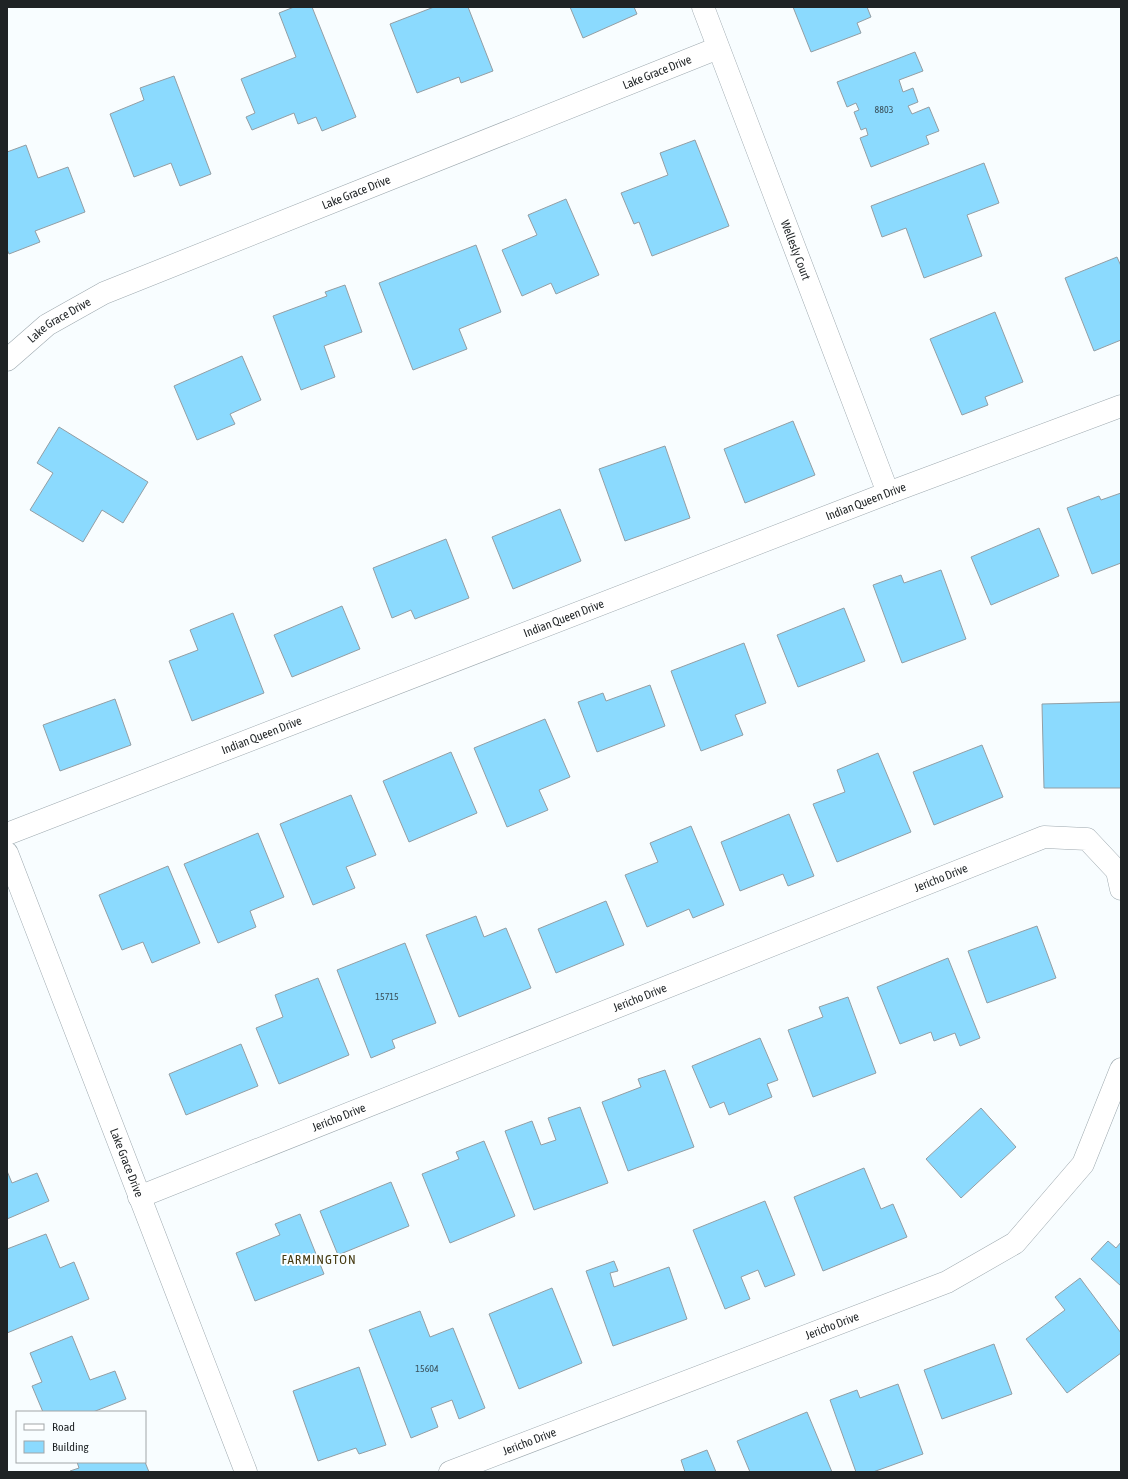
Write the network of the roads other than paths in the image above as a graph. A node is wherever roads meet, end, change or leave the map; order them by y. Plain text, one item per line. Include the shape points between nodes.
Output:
1 (703, 7) edge
2 (718, 48) junction
3 (7, 360) edge
4 (1121, 406) edge
5 (888, 493) junction
6 (7, 834) edge
7 (7, 853) edge
8 (1121, 889) edge
9 (1121, 1069) edge
10 (139, 1197) junction
11 (246, 1472) edge
12 (450, 1472) edge

1 - 2 street, Wellesly Court
2 - 3 street, Lake Grace Drive via 104,293 47,325
2 - 5 street, Wellesly Court
4 - 5 street, Indian Queen Drive
5 - 6 street, Indian Queen Drive
7 - 10 street, Lake Grace Drive
8 - 10 street, Jericho Drive via 1117,871 1086,839 1044,836
9 - 12 street, Jericho Drive via 1083,1164 1015,1243 947,1282
10 - 11 street, Lake Grace Drive

